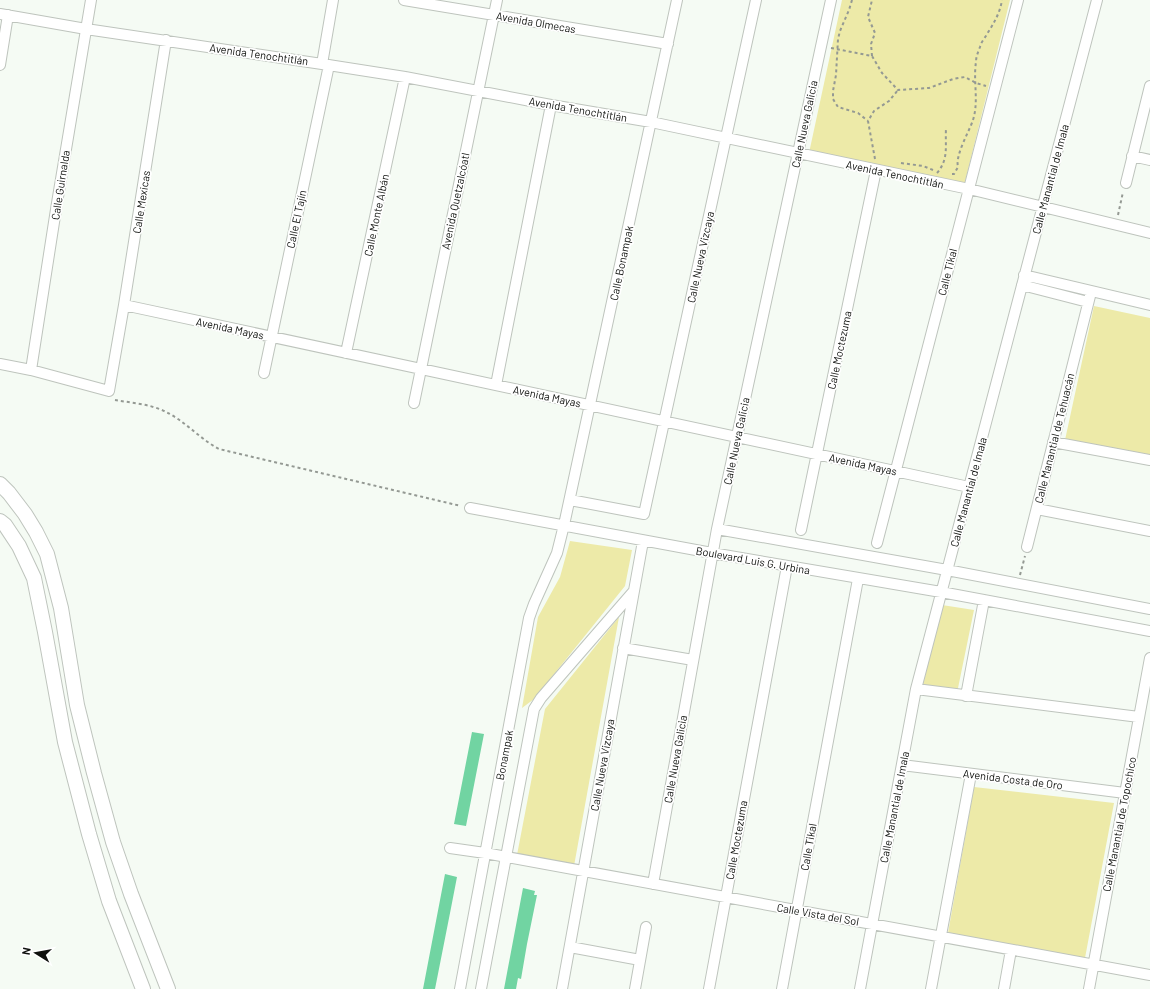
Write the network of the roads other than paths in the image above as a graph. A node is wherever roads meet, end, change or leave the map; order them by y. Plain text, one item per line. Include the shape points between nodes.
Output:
1 (91, 0) edge
2 (333, 0) edge
3 (404, 0) edge
4 (497, 0) edge
5 (677, 0) edge
6 (756, 0) edge
7 (1018, 0) edge
8 (1096, 0) edge
9 (828, 1) edge
10 (4, 15) edge
11 (494, 15) junction
12 (86, 29) junction
13 (166, 40) junction
14 (668, 44) junction
15 (325, 64) junction
16 (0, 65) edge
17 (405, 77) junction
18 (1150, 86) edge
19 (478, 91) junction
20 (551, 105) junction
21 (652, 122) junction
22 (726, 137) junction
23 (798, 153) junction
24 (1132, 156) junction
25 (1150, 160) edge
26 (876, 170) junction
27 (1126, 183) road end
28 (969, 189) junction
29 (1042, 206) junction
30 (1150, 233) edge
31 (1023, 280) junction
32 (1089, 296) junction
33 (124, 305) junction
34 (1150, 305) edge
35 (272, 337) junction
36 (346, 353) junction
37 (0, 364) edge
38 (421, 369) junction
39 (31, 370) junction
40 (264, 373) dead end
41 (496, 385) junction
42 (414, 403) dead end
43 (590, 406) junction
44 (664, 421) junction
45 (737, 437) junction
46 (1053, 442) junction
47 (817, 454) junction
48 (1150, 460) edge
49 (896, 472) junction
50 (0, 484) edge
51 (969, 487) junction
52 (570, 500) junction
53 (470, 508) road end
54 (1037, 509) junction
55 (0, 521) edge
56 (564, 526) junction
57 (716, 529) junction
58 (801, 530) dead end
59 (1150, 531) edge
60 (643, 540) junction
61 (877, 543) dead end
62 (1027, 547) road end
63 (712, 553) junction
64 (787, 566) junction
65 (947, 570) junction
66 (858, 578) junction
67 (634, 591) junction
68 (941, 592) junction
69 (984, 600) junction
70 (1150, 608) edge
71 (1150, 631) edge
72 (624, 648) junction
73 (1150, 658) edge
74 (693, 660) junction
75 (916, 689) junction
76 (966, 696) junction
77 (1139, 717) junction
78 (902, 765) junction
79 (971, 774) junction
80 (1125, 793) junction
81 (450, 848) dead end
82 (485, 854) junction
83 (506, 857) junction
84 (583, 871) junction
85 (653, 884) junction
86 (726, 898) junction
87 (796, 910) junction
88 (872, 924) junction
89 (646, 927) dead end
90 (941, 937) junction
91 (570, 947) junction
92 (1012, 950) junction
93 (640, 960) junction
94 (1093, 965) junction
95 (1150, 975) edge
96 (144, 989) edge
97 (168, 989) edge
98 (460, 989) edge
99 (481, 989) edge
100 (562, 989) edge
101 (635, 989) edge
102 (709, 989) edge
103 (782, 989) edge
104 (860, 989) edge
105 (931, 989) edge
106 (1004, 989) edge
107 (1089, 989) edge

1 - 12 street, Calle Guirnalda
2 - 15 street, Calle El Tajín
3 - 11 street, Avenida Olmecas
4 - 11 street, Avenida Quetzalcóatl
5 - 14 street, Calle Bonampak
6 - 22 street, Calle Nueva Vizcaya
7 - 28 street, Calle Tikal
8 - 29 street, Calle Manantial de Imala
9 - 23 street, Calle Nueva Galicia
10 - 12 street, Avenida Tenochtitlán
10 - 16 street
11 - 14 street, Avenida Olmecas
11 - 19 street, Avenida Quetzalcóatl
12 - 13 street, Avenida Tenochtitlán
12 - 39 street, Calle Guirnalda
13 - 15 street, Avenida Tenochtitlán
13 - 33 street, Calle Mexicas
14 - 21 street, Calle Bonampak
15 - 17 street, Avenida Tenochtitlán
15 - 35 street, Calle El Tajín
17 - 19 street, Avenida Tenochtitlán
17 - 36 street, Calle Monte Albán
18 - 24 street
19 - 20 street, Avenida Tenochtitlán
19 - 38 street, Avenida Quetzalcóatl
20 - 21 street, Avenida Tenochtitlán
20 - 41 street
21 - 22 street, Avenida Tenochtitlán
21 - 43 street, Calle Bonampak
22 - 23 street, Avenida Tenochtitlán
22 - 44 street, Calle Nueva Vizcaya
23 - 26 street, Avenida Tenochtitlán
23 - 45 street, Calle Nueva Galicia
24 - 25 street
24 - 27 street
26 - 28 street, Avenida Tenochtitlán
26 - 47 street, Calle Moctezuma
28 - 29 street, Avenida Tenochtitlán
28 - 49 street, Calle Tikal
29 - 30 street, Avenida Tenochtitlán
29 - 31 street, Calle Manantial de Imala
31 - 32 street
31 - 51 street, Calle Manantial de Imala
32 - 34 street
32 - 46 street, Calle Manantial de Tehuacán
33 - 35 street, Avenida Mayas
33 - 39 street, Calle Mexicas via 110,391
35 - 36 street, Avenida Mayas
35 - 40 street, Calle El Tajín
36 - 38 street, Avenida Mayas
37 - 39 street
38 - 41 street, Avenida Mayas
38 - 42 street, Avenida Quetzalcóatl
41 - 43 street, Avenida Mayas
43 - 44 street, Avenida Mayas
43 - 52 street, Calle Bonampak
44 - 45 street, Avenida Mayas
44 - 52 street, Calle Nueva Vizcaya via 644,514
45 - 47 street, Avenida Mayas
45 - 57 street, Calle Nueva Galicia
46 - 48 street
46 - 54 street, Calle Manantial de Tehuacán
47 - 49 street, Avenida Mayas
47 - 58 street, Calle Moctezuma
49 - 51 street, Avenida Mayas
49 - 61 street, Calle Tikal
50 - 97 street via 25,514 47,554 62,608 77,705 94,773 131,894
51 - 65 street, Calle Manantial de Imala
52 - 56 street, Calle Bonampak
53 - 56 street, Boulevard Luis G. Urbina
54 - 59 street
54 - 62 street, Calle Manantial de Tehuacán
55 - 96 street via 19,546 34,578 65,742 89,834 109,901
56 - 60 street, Boulevard Luis G. Urbina
56 - 82 street, Bonampak via 557,553 529,618
57 - 63 street, Calle Nueva Galicia
57 - 65 street
60 - 63 street, Boulevard Luis G. Urbina
60 - 67 street, Calle Nueva Vizcaya
63 - 64 street, Boulevard Luis G. Urbina
63 - 74 street, Calle Nueva Galicia
64 - 66 street, Boulevard Luis G. Urbina
64 - 86 street, Calle Moctezuma
65 - 68 street, Calle Manantial de Imala
65 - 70 street
66 - 68 street, Boulevard Luis G. Urbina
66 - 87 street, Calle Tikal
67 - 72 street, Calle Nueva Vizcaya
67 - 83 street, Bonampak via 534,709
68 - 69 street, Boulevard Luis G. Urbina
68 - 75 street, Calle Manantial de Imala
69 - 71 street, Boulevard Luis G. Urbina
69 - 76 street
72 - 74 street
72 - 84 street, Calle Nueva Vizcaya
73 - 77 street, Calle Manantial de Topochico
74 - 85 street, Calle Nueva Galicia
75 - 76 street
75 - 78 street, Calle Manantial de Imala
76 - 77 street
77 - 80 street, Calle Manantial de Topochico
78 - 79 street, Avenida Costa de Oro
78 - 88 street, Calle Manantial de Imala
79 - 80 street, Avenida Costa de Oro
79 - 90 street
80 - 94 street, Calle Manantial de Topochico
81 - 82 street, Calle Vista del Sol
82 - 83 street, Calle Vista del Sol
82 - 98 street, Bonampak
83 - 84 street, Calle Vista del Sol
83 - 99 street, Bonampak
84 - 85 street, Calle Vista del Sol
84 - 91 street, Calle Nueva Vizcaya
85 - 86 street, Calle Vista del Sol
86 - 87 street, Calle Vista del Sol
86 - 102 street, Calle Moctezuma
87 - 88 street, Calle Vista del Sol
87 - 103 street, Calle Tikal
88 - 90 street, Calle Vista del Sol
88 - 104 street, Calle Manantial de Imala
89 - 93 street
90 - 92 street, Calle Vista del Sol
90 - 105 street
91 - 93 street
91 - 100 street, Calle Nueva Vizcaya
92 - 94 street, Calle Vista del Sol
92 - 106 street
93 - 101 street
94 - 95 street, Calle Vista del Sol
94 - 107 street, Calle Manantial de Topochico

